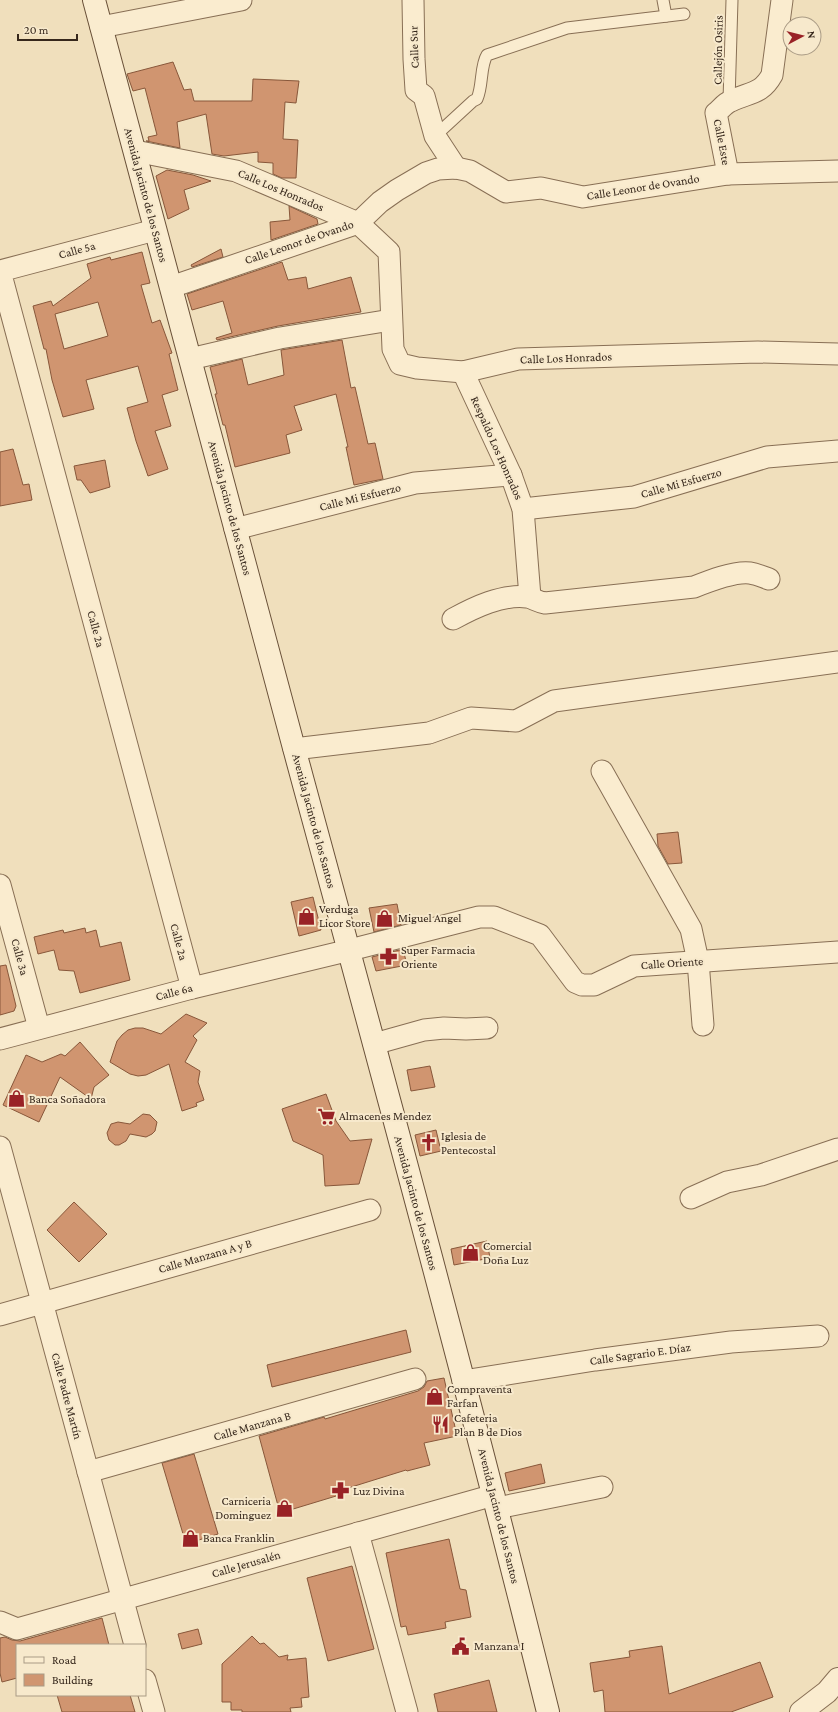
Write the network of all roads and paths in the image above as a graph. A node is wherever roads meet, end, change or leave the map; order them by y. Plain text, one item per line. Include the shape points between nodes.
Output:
1 (94, 0) edge
2 (241, 0) edge
3 (413, 0) edge
4 (664, 0) edge
5 (732, 0) edge
6 (782, 0) edge
7 (684, 14) dead end
8 (666, 16) junction
9 (101, 27) junction
10 (729, 101) junction
11 (435, 136) junction
12 (135, 151) junction
13 (456, 168) junction
14 (838, 171) edge
15 (728, 174) junction
16 (358, 222) junction
17 (155, 230) junction
18 (0, 271) edge
19 (171, 287) junction
20 (391, 320) junction
21 (838, 354) edge
22 (190, 358) junction
23 (463, 372) junction
24 (838, 451) edge
25 (510, 475) junction
26 (523, 509) junction
27 (235, 528) junction
28 (769, 579) dead end
29 (530, 597) junction
30 (453, 619) dead end
31 (838, 662) edge
32 (294, 749) junction
33 (602, 771) dead end
34 (0, 885) edge
35 (350, 950) junction
36 (838, 952) edge
37 (698, 961) junction
38 (192, 988) junction
39 (703, 1025) dead end
40 (39, 1028) junction
41 (487, 1028) dead end
42 (0, 1039) edge
43 (374, 1044) junction
44 (0, 1147) edge
45 (838, 1149) edge
46 (691, 1198) dead end
47 (370, 1210) dead end
48 (41, 1303) junction
49 (0, 1315) edge
50 (818, 1336) dead end
51 (415, 1380) dead end
52 (463, 1381) junction
53 (88, 1472) junction
54 (602, 1487) dead end
55 (495, 1501) junction
56 (358, 1533) junction
57 (123, 1599) junction
58 (0, 1622) edge
59 (136, 1644) edge
60 (838, 1679) edge
61 (146, 1684) edge
62 (154, 1712) edge
63 (407, 1712) edge
64 (548, 1712) edge
65 (801, 1712) edge

1 - 9 main road, Avenida Jacinto de los Santos
2 - 9 street
3 - 11 street, Calle Sur via 416,90 424,96
4 - 8 lane
5 - 10 lane, Callejón Osiris
6 - 10 street, Calle Este via 772,75 760,91
7 - 8 lane
8 - 11 lane via 567,28 487,55 477,99
9 - 12 main road, Avenida Jacinto de los Santos
10 - 15 street, Calle Este via 716,113
11 - 13 street, Calle Sur
12 - 16 street, Calle Los Honrados via 236,170
12 - 17 main road, Avenida Jacinto de los Santos
13 - 15 street, Calle Leonor de Ovando via 470,172 506,192 541,188 583,197
13 - 16 street, Calle Leonor de Ovando via 426,173 380,202
14 - 15 street, Calle Leonor de Ovando
16 - 19 street, Calle Leonor de Ovando
16 - 20 street, Calle Los Honrados via 389,252
17 - 18 street, Calle 5a
17 - 19 main road, Avenida Jacinto de los Santos
18 - 38 street, Calle 2a
19 - 22 main road, Avenida Jacinto de los Santos
20 - 22 street via 280,338
20 - 23 street, Calle Los Honrados via 393,349 400,364
21 - 23 street, Calle Los Honrados via 750,353 518,359
22 - 27 main road, Avenida Jacinto de los Santos
23 - 25 street, Respaldo Los Honrados
24 - 26 street, Calle Mi Esfuerzo via 767,457 634,496
25 - 26 street, Respaldo Los Honrados
25 - 27 street, Calle Mi Esfuerzo via 416,483
26 - 29 street, Respaldo Los Honrados
27 - 32 main road, Avenida Jacinto de los Santos
28 - 29 street via 750,573 713,579 694,587 658,592 545,603 537,602
29 - 30 street via 518,596 499,600 474,608
31 - 32 street via 554,701 516,721 471,718 428,733
32 - 35 main road, Avenida Jacinto de los Santos
33 - 37 street via 691,929
34 - 40 street, Calle 3a
35 - 37 street, Calle Oriente via 479,917 494,917 540,935 575,982 582,985 594,985 634,966
35 - 38 street, Calle 6a
35 - 43 main road, Avenida Jacinto de los Santos
36 - 37 street, Calle Oriente
37 - 39 street
38 - 40 street, Calle 6a
40 - 42 street, Calle 6a
41 - 43 street via 424,1030
43 - 52 main road, Avenida Jacinto de los Santos
44 - 48 street, Calle Padre Martín
45 - 46 street via 761,1175 727,1182
47 - 48 street, Calle Manzana A y B
48 - 49 street, Calle Manzana A y B
48 - 53 street, Calle Padre Martín
50 - 52 street, Calle Sagrario E. Díaz via 731,1342
51 - 53 street, Calle Manzana B
52 - 55 main road, Avenida Jacinto de los Santos
53 - 57 street, Calle Padre Martín
54 - 55 street, Calle Jerusalén
55 - 56 street, Calle Jerusalén
55 - 64 main road, Avenida Jacinto de los Santos
56 - 57 street, Calle Jerusalén
56 - 63 street
57 - 58 street, Calle Jerusalén via 17,1629
57 - 59 street, Calle Padre Martín
60 - 65 main road via 827,1692
61 - 62 street

